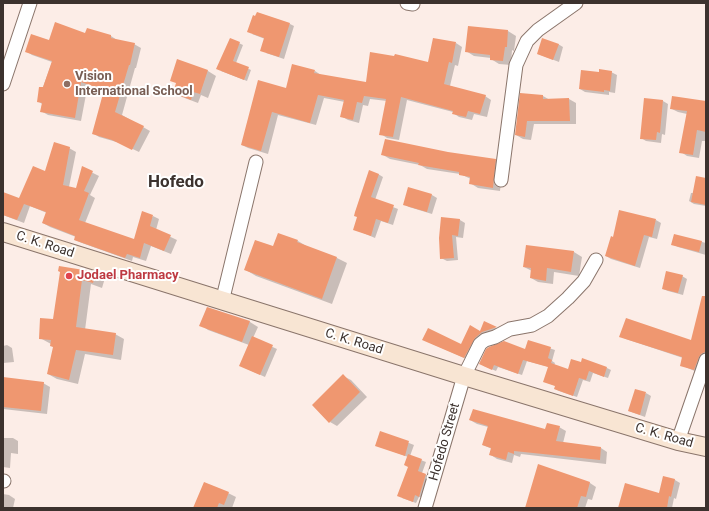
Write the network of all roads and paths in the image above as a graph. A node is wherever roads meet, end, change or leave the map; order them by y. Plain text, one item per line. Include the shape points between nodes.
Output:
1 (30, 3) edge
2 (576, 3) edge
3 (3, 84) edge
4 (256, 162) dead end
5 (501, 180) dead end
6 (3, 232) edge
7 (596, 260) dead end
8 (222, 302) junction
9 (706, 360) edge
10 (464, 376) junction
11 (678, 441) junction
12 (706, 447) edge
13 (425, 508) edge

1 - 3 street
2 - 5 street via 532,35 516,65
4 - 8 street
6 - 8 street, C. K. Road
7 - 10 street, Hofedo Street via 584,281 548,316 532,325 510,329 480,344
8 - 10 street, C. K. Road
9 - 11 street
10 - 11 street, C. K. Road
10 - 13 street, Hofedo Street
11 - 12 street, C. K. Road

